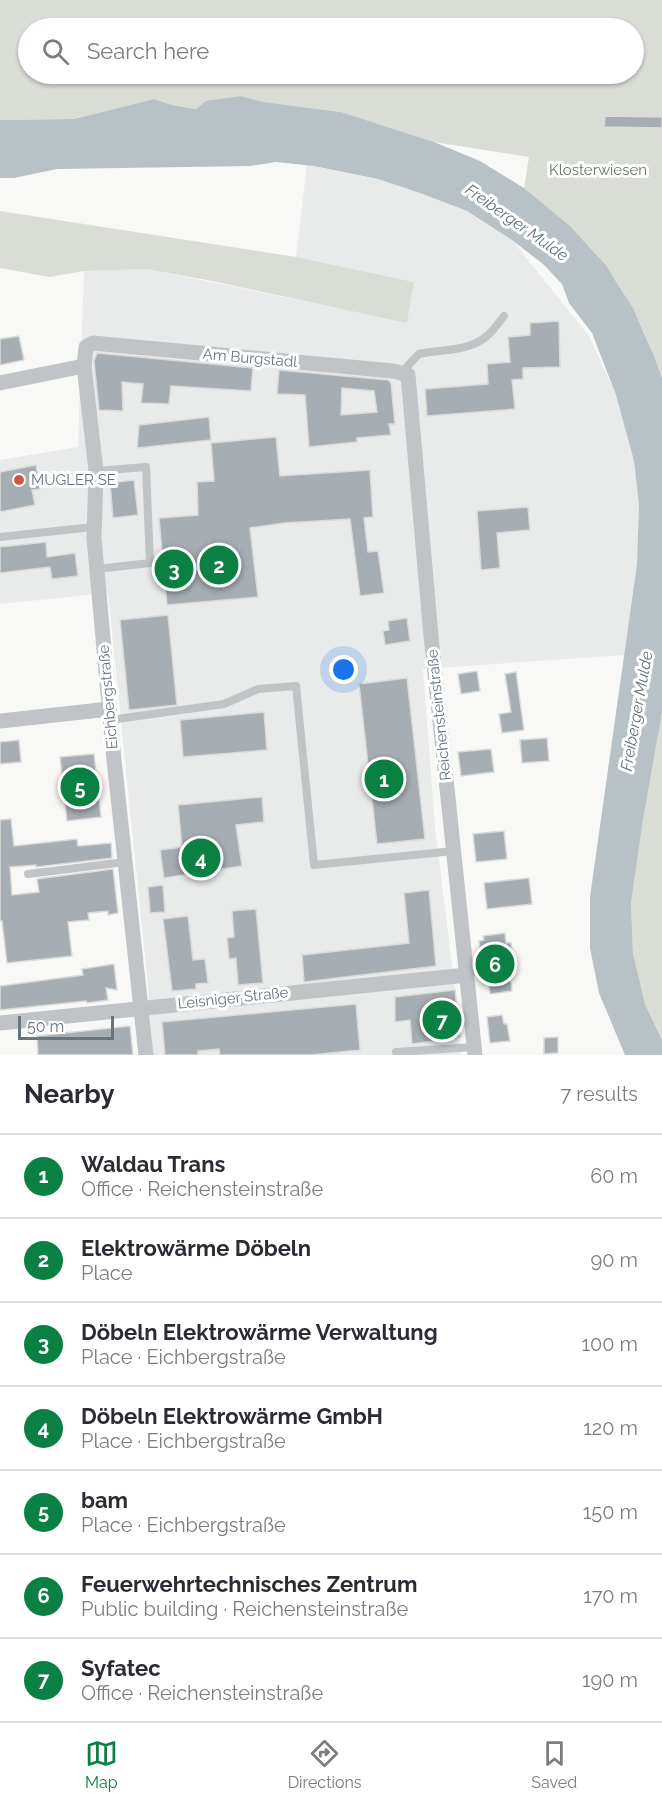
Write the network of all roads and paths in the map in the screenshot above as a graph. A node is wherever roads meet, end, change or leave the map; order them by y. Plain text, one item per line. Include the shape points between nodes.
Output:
1 (504, 316) dead end
2 (93, 343) joint
3 (84, 366) junction
4 (404, 374) junction
5 (0, 383) edge
6 (96, 471) junction
7 (93, 527) junction
8 (0, 537) edge
9 (97, 569) junction
10 (110, 714) junction
11 (0, 721) edge
12 (454, 851) junction
13 (125, 862) junction
14 (28, 873) dead end
15 (467, 975) junction
16 (141, 1008) junction
17 (0, 1023) edge
18 (475, 1051) edge
19 (396, 1052) dead end
20 (146, 1055) edge

1 - 4 lane via 489,335 478,341 419,354
2 - 3 street, Eichbergstraße via 86,347
2 - 4 street, Am Burgstadl
3 - 5 street
3 - 6 street, Eichbergstraße
4 - 12 street, Reichensteinstraße
6 - 7 street, Eichbergstraße
6 - 9 lane via 146,467 150,563
7 - 8 lane
7 - 9 street, Eichbergstraße
9 - 10 street, Eichbergstraße
10 - 11 street
10 - 12 lane via 224,704 258,688 296,686 314,865
10 - 13 street, Eichbergstraße
12 - 15 street, Reichensteinstraße
13 - 14 lane
13 - 16 street, Eichbergstraße
15 - 16 street, Leisniger Straße
15 - 18 street, Reichensteinstraße
16 - 17 street, Leisniger Straße
16 - 20 street, Eichbergstraße
18 - 19 lane

